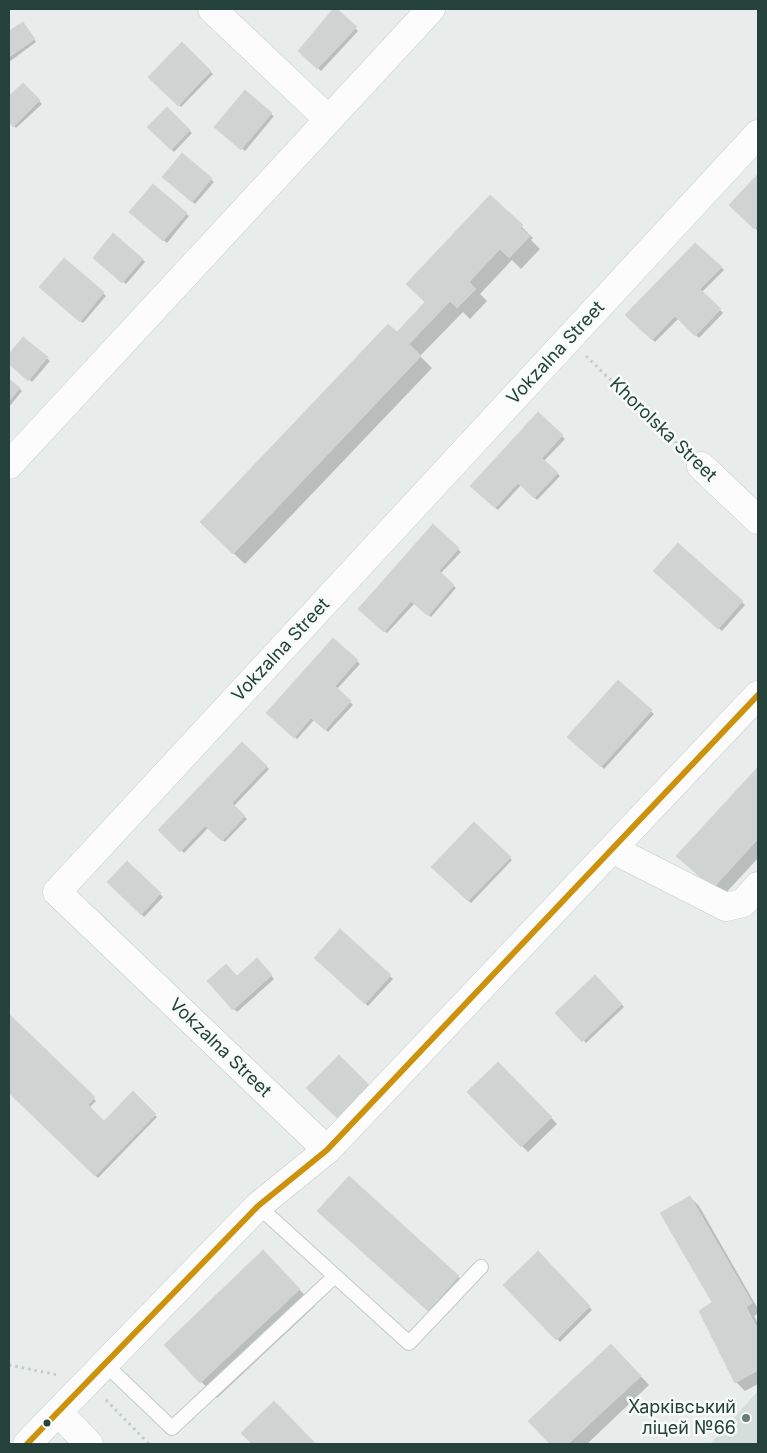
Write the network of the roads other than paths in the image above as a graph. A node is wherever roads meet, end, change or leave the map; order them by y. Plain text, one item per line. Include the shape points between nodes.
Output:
1 (212, 9) edge
2 (431, 9) edge
3 (328, 119) junction
4 (758, 134) edge
5 (9, 464) edge
6 (701, 466) road end
7 (758, 520) edge
8 (757, 699) edge
9 (612, 849) junction
10 (758, 886) edge
11 (327, 1150) junction
12 (258, 1206) junction
13 (481, 1267) dead end
14 (335, 1276) junction
15 (96, 1373) junction
16 (58, 1412) junction
17 (27, 1444) edge
18 (90, 1444) edge

1 - 3 street
2 - 3 street
3 - 5 street
4 - 11 street, Vokzalna Street via 57,892
6 - 7 street, Khorolska Street
8 - 9 street
9 - 10 street via 726,907 744,903
9 - 11 street
11 - 12 street
12 - 14 lane
12 - 15 street
13 - 14 lane via 409,1343
14 - 15 lane via 172,1428
15 - 16 street
16 - 17 street
16 - 18 street

